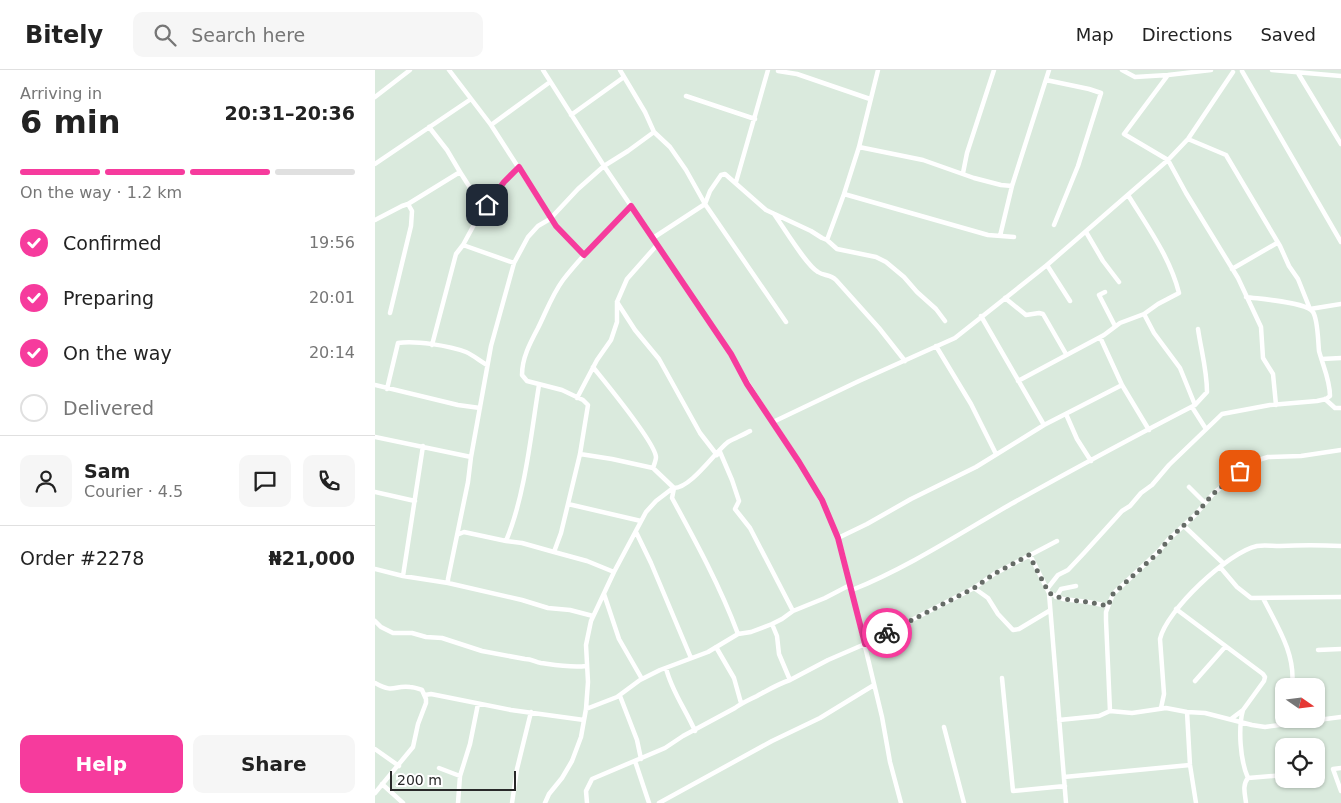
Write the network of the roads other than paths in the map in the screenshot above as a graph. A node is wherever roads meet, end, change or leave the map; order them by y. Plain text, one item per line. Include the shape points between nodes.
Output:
1 (410, 70) edge
2 (449, 70) edge
3 (543, 70) edge
4 (620, 70) edge
5 (767, 70) edge
6 (777, 70) edge
7 (878, 70) edge
8 (994, 70) edge
9 (1049, 70) edge
10 (1122, 70) edge
11 (1211, 70) edge
12 (1242, 70) edge
13 (1272, 70) edge
14 (1232, 71) edge
15 (1299, 73) junction
16 (1168, 75) junction
17 (1341, 76) edge
18 (624, 77) junction
19 (1047, 80) junction
20 (550, 82) junction
21 (686, 96) dead end
22 (375, 97) edge
23 (471, 99) junction
24 (870, 99) junction
25 (571, 115) junction
26 (755, 119) junction
27 (491, 125) junction
28 (429, 127) junction
29 (654, 132) junction
30 (1188, 139) junction
31 (1341, 144) edge
32 (859, 147) junction
33 (1168, 160) junction
34 (375, 164) edge
35 (604, 166) junction
36 (519, 167) junction
37 (460, 172) junction
38 (963, 173) junction
39 (736, 182) junction
40 (1012, 186) junction
41 (844, 194) junction
42 (1128, 195) junction
43 (408, 204) junction
44 (705, 204) junction
45 (487, 205) junction
46 (631, 206) junction
47 (774, 213) junction
48 (550, 219) junction
49 (375, 220) edge
50 (1055, 225) dead end
51 (1086, 232) junction
52 (1000, 236) junction
53 (1015, 237) dead end
54 (653, 238) junction
55 (827, 240) junction
56 (1341, 242) edge
57 (1277, 243) junction
58 (463, 244) junction
59 (657, 245) junction
60 (584, 255) junction
61 (514, 263) junction
62 (1047, 265) junction
63 (1232, 269) junction
64 (1119, 282) dead end
65 (1105, 292) dead end
66 (1246, 297) junction
67 (1005, 298) junction
68 (1070, 301) dead end
69 (617, 302) junction
70 (1341, 304) edge
71 (1310, 309) junction
72 (390, 312) dead end
73 (1144, 314) junction
74 (981, 316) junction
75 (945, 321) dead end
76 (786, 322) dead end
77 (1115, 326) junction
78 (1198, 329) dead end
79 (1100, 337) junction
80 (432, 345) junction
81 (937, 346) junction
82 (1066, 354) junction
83 (1341, 358) edge
84 (1322, 359) junction
85 (905, 361) junction
86 (487, 365) junction
87 (593, 367) junction
88 (1018, 381) junction
89 (539, 385) junction
90 (1122, 385) junction
91 (375, 386) edge
92 (387, 389) junction
93 (577, 398) junction
94 (1325, 399) junction
95 (1193, 406) junction
96 (1276, 406) junction
97 (480, 408) junction
98 (1341, 408) edge
99 (1066, 414) junction
100 (773, 422) junction
101 (1044, 425) junction
102 (1149, 430) junction
103 (1206, 430) junction
104 (750, 432) dead end
105 (375, 437) edge
106 (423, 446) junction
107 (1341, 450) edge
108 (718, 453) junction
109 (580, 454) junction
110 (996, 454) junction
111 (471, 458) junction
112 (1091, 461) junction
113 (653, 468) junction
114 (673, 488) junction
115 (679, 488) junction
116 (1189, 488) dead end
117 (375, 492) edge
118 (415, 501) junction
119 (1205, 503) junction
120 (568, 504) junction
121 (641, 521) junction
122 (1184, 526) junction
123 (636, 532) junction
124 (459, 534) junction
125 (838, 538) junction
126 (506, 541) junction
127 (1057, 541) dead end
128 (1341, 546) edge
129 (554, 552) junction
130 (1029, 555) junction
131 (1222, 566) junction
132 (375, 569) edge
133 (614, 572) junction
134 (403, 576) junction
135 (448, 584) junction
136 (850, 585) junction
137 (1076, 586) dead end
138 (974, 588) junction
139 (852, 590) junction
140 (1048, 591) junction
141 (604, 594) junction
142 (1056, 597) junction
143 (1341, 597) edge
144 (1263, 598) junction
145 (1108, 606) junction
146 (1176, 609) junction
147 (793, 611) junction
148 (1049, 611) junction
149 (593, 616) junction
150 (375, 622) edge
151 (771, 624) junction
152 (738, 634) junction
153 (865, 644) junction
154 (716, 647) junction
155 (1225, 647) junction
156 (1341, 649) edge
157 (1318, 650) dead end
158 (691, 658) junction
159 (586, 666) junction
160 (666, 668) junction
161 (1002, 678) dead end
162 (1293, 678) edge
163 (642, 679) junction
164 (790, 680) junction
165 (1195, 682) dead end
166 (375, 683) edge
167 (874, 685) junction
168 (425, 695) junction
169 (620, 696) junction
170 (741, 703) junction
171 (478, 704) junction
172 (1161, 708) junction
173 (587, 709) junction
174 (1243, 710) junction
175 (1110, 711) junction
176 (531, 712) junction
177 (1187, 712) junction
178 (1341, 717) edge
179 (1231, 719) junction
180 (1325, 719) edge
181 (584, 720) junction
182 (1059, 720) junction
183 (1240, 722) junction
184 (1275, 725) edge
185 (944, 727) dead end
186 (695, 731) junction
187 (375, 749) edge
188 (641, 759) junction
189 (635, 762) junction
190 (1189, 765) junction
191 (399, 766) junction
192 (439, 768) dead end
193 (1341, 768) edge
194 (460, 776) junction
195 (1275, 776) edge
196 (1064, 777) junction
197 (1248, 778) junction
198 (383, 784) junction
199 (1065, 786) junction
200 (1341, 791) edge
201 (375, 793) edge
202 (403, 803) edge
203 (458, 803) edge
204 (512, 803) edge
205 (545, 803) edge
206 (587, 803) edge
207 (649, 803) edge
208 (659, 803) edge
209 (901, 803) edge
210 (964, 803) edge
211 (1067, 803) edge
212 (1196, 803) edge
213 (1246, 803) edge

1 - 22 street
2 - 23 street
3 - 20 street
4 - 18 street
5 - 26 street
6 - 24 street
7 - 24 street
8 - 38 street
9 - 19 street
10 - 16 street via 1135,76
11 - 16 street
12 - 14 street
12 - 56 street
13 - 15 street
14 - 30 street
15 - 17 street
15 - 31 street
16 - 33 street via 1124,134
18 - 25 street
18 - 29 street
19 - 40 street
19 - 50 street via 1101,94
20 - 25 street
20 - 27 street
21 - 26 street
23 - 27 street
23 - 28 street
24 - 32 street
25 - 35 street
26 - 39 street
27 - 36 street
28 - 34 street
28 - 37 street
29 - 35 street
29 - 44 street via 670,147
30 - 33 street
30 - 57 street via 1226,155
32 - 38 street via 923,160
32 - 41 street
33 - 42 street
33 - 63 street
35 - 46 street
35 - 48 street
36 - 45 street
36 - 48 street
37 - 43 street
37 - 45 street via 476,197
38 - 40 street
39 - 44 street via 725,174 721,175 709,191
39 - 47 street via 766,210
40 - 52 street
41 - 52 street via 988,236
41 - 55 street
42 - 51 street
42 - 73 street via 1162,251 1175,276 1179,293
43 - 49 street
43 - 72 street via 412,211 411,226
44 - 54 street
44 - 76 street
45 - 58 street
46 - 54 street
46 - 60 street
47 - 55 street
47 - 85 street via 811,265 819,273 831,275 836,280
48 - 60 street
48 - 61 street via 528,237
51 - 62 street
51 - 64 street
52 - 53 street
54 - 59 street
55 - 75 street via 837,249 887,262
57 - 63 street
57 - 71 street via 1298,279
58 - 61 street
58 - 80 street via 456,254
59 - 69 street via 627,279
59 - 100 street
60 - 89 street via 553,296 525,355 522,375 527,381
61 - 86 street
62 - 67 street
62 - 68 street
63 - 66 street
65 - 77 street via 1099,295
66 - 71 street
66 - 96 street via 1261,327 1263,358 1273,374
67 - 74 street
67 - 82 street via 1026,315 1043,314
69 - 87 street via 615,331
69 - 108 street via 659,359 697,428
70 - 71 street
71 - 84 street via 1314,314
73 - 77 street
73 - 95 street via 1180,368
74 - 81 street via 955,338
74 - 88 street
77 - 79 street
78 - 95 street via 1206,365 1207,392
79 - 82 street
79 - 90 street
80 - 86 street via 468,353
80 - 92 street via 398,343
81 - 85 street
81 - 110 street
82 - 88 street
83 - 84 street
84 - 94 street via 1330,388
85 - 100 street
86 - 97 street
87 - 93 street
87 - 113 street via 635,421 654,452
88 - 101 street
89 - 93 street via 562,390
89 - 126 street via 525,471
90 - 99 street
90 - 102 street
91 - 92 street
92 - 97 street
93 - 109 street via 588,403
94 - 96 street
94 - 98 street via 1335,408
95 - 102 street
95 - 103 street
96 - 103 street via 1222,414
97 - 111 street
99 - 101 street
99 - 112 street
100 - 125 street via 822,500
101 - 110 street
102 - 112 street
103 - 140 street via 1122,511 1068,570 1059,575
104 - 108 street via 728,443
105 - 106 street
106 - 111 street
106 - 118 street
107 - 119 street via 1268,457 1249,463
108 - 115 street
108 - 147 street via 739,502 735,509 751,528
109 - 113 street
109 - 120 street
110 - 125 street
111 - 124 street
112 - 139 street via 928,552
113 - 114 street
114 - 115 street
114 - 121 street via 652,505
115 - 152 street via 674,488 672,498
116 - 119 street
117 - 118 street
118 - 134 street
119 - 122 street
120 - 121 street
120 - 129 street
121 - 123 street
122 - 131 street
122 - 145 street via 1113,594
123 - 133 street
123 - 158 street
124 - 126 street via 464,532
124 - 135 street
125 - 136 street
126 - 129 street
127 - 130 street
128 - 131 street via 1256,546
129 - 133 street
130 - 138 street
130 - 140 street
131 - 144 street via 1247,596
131 - 146 street
132 - 134 street
133 - 141 street
134 - 135 street
135 - 149 street
136 - 139 street
136 - 147 street
137 - 142 street via 1061,590
138 - 148 street via 988,598 1013,630
138 - 153 street
139 - 153 street
140 - 142 street
140 - 148 street
141 - 149 street
141 - 163 street via 619,640
142 - 145 street
143 - 144 street
144 - 162 street via 1288,649
145 - 175 street
146 - 155 street
146 - 172 street via 1160,640 1164,694
147 - 151 street
148 - 182 street
149 - 159 street via 587,634
150 - 159 street via 393,633 442,638 483,651 538,662
151 - 152 street
151 - 164 street
152 - 154 street
153 - 164 street
153 - 167 street
154 - 158 street
154 - 170 street via 734,678
155 - 165 street
155 - 174 street via 1265,677
156 - 157 street
158 - 160 street
159 - 173 street
160 - 163 street
160 - 186 street
161 - 199 street via 1013,791
163 - 169 street
164 - 170 street
166 - 168 street via 393,690 411,687 422,690
167 - 208 street via 821,718
167 - 209 street
168 - 171 street
168 - 191 street via 425,708 413,748
169 - 173 street
169 - 188 street
170 - 186 street
171 - 176 street
171 - 194 street
172 - 175 street via 1132,713
172 - 177 street
173 - 181 street
174 - 179 street
174 - 183 street
175 - 182 street via 1099,716
176 - 181 street
176 - 204 street
177 - 179 street
177 - 190 street
178 - 180 street
179 - 183 street
181 - 205 street via 572,761
182 - 196 street
183 - 184 street
183 - 197 street via 1243,764
185 - 210 street
186 - 188 street
187 - 191 street
188 - 189 street
189 - 206 street via 592,779 586,791
189 - 207 street
190 - 196 street
190 - 212 street
191 - 198 street
192 - 194 street
193 - 200 street via 1333,769
194 - 203 street
195 - 197 street
196 - 199 street
197 - 213 street via 1244,787
198 - 201 street
198 - 202 street
199 - 211 street

